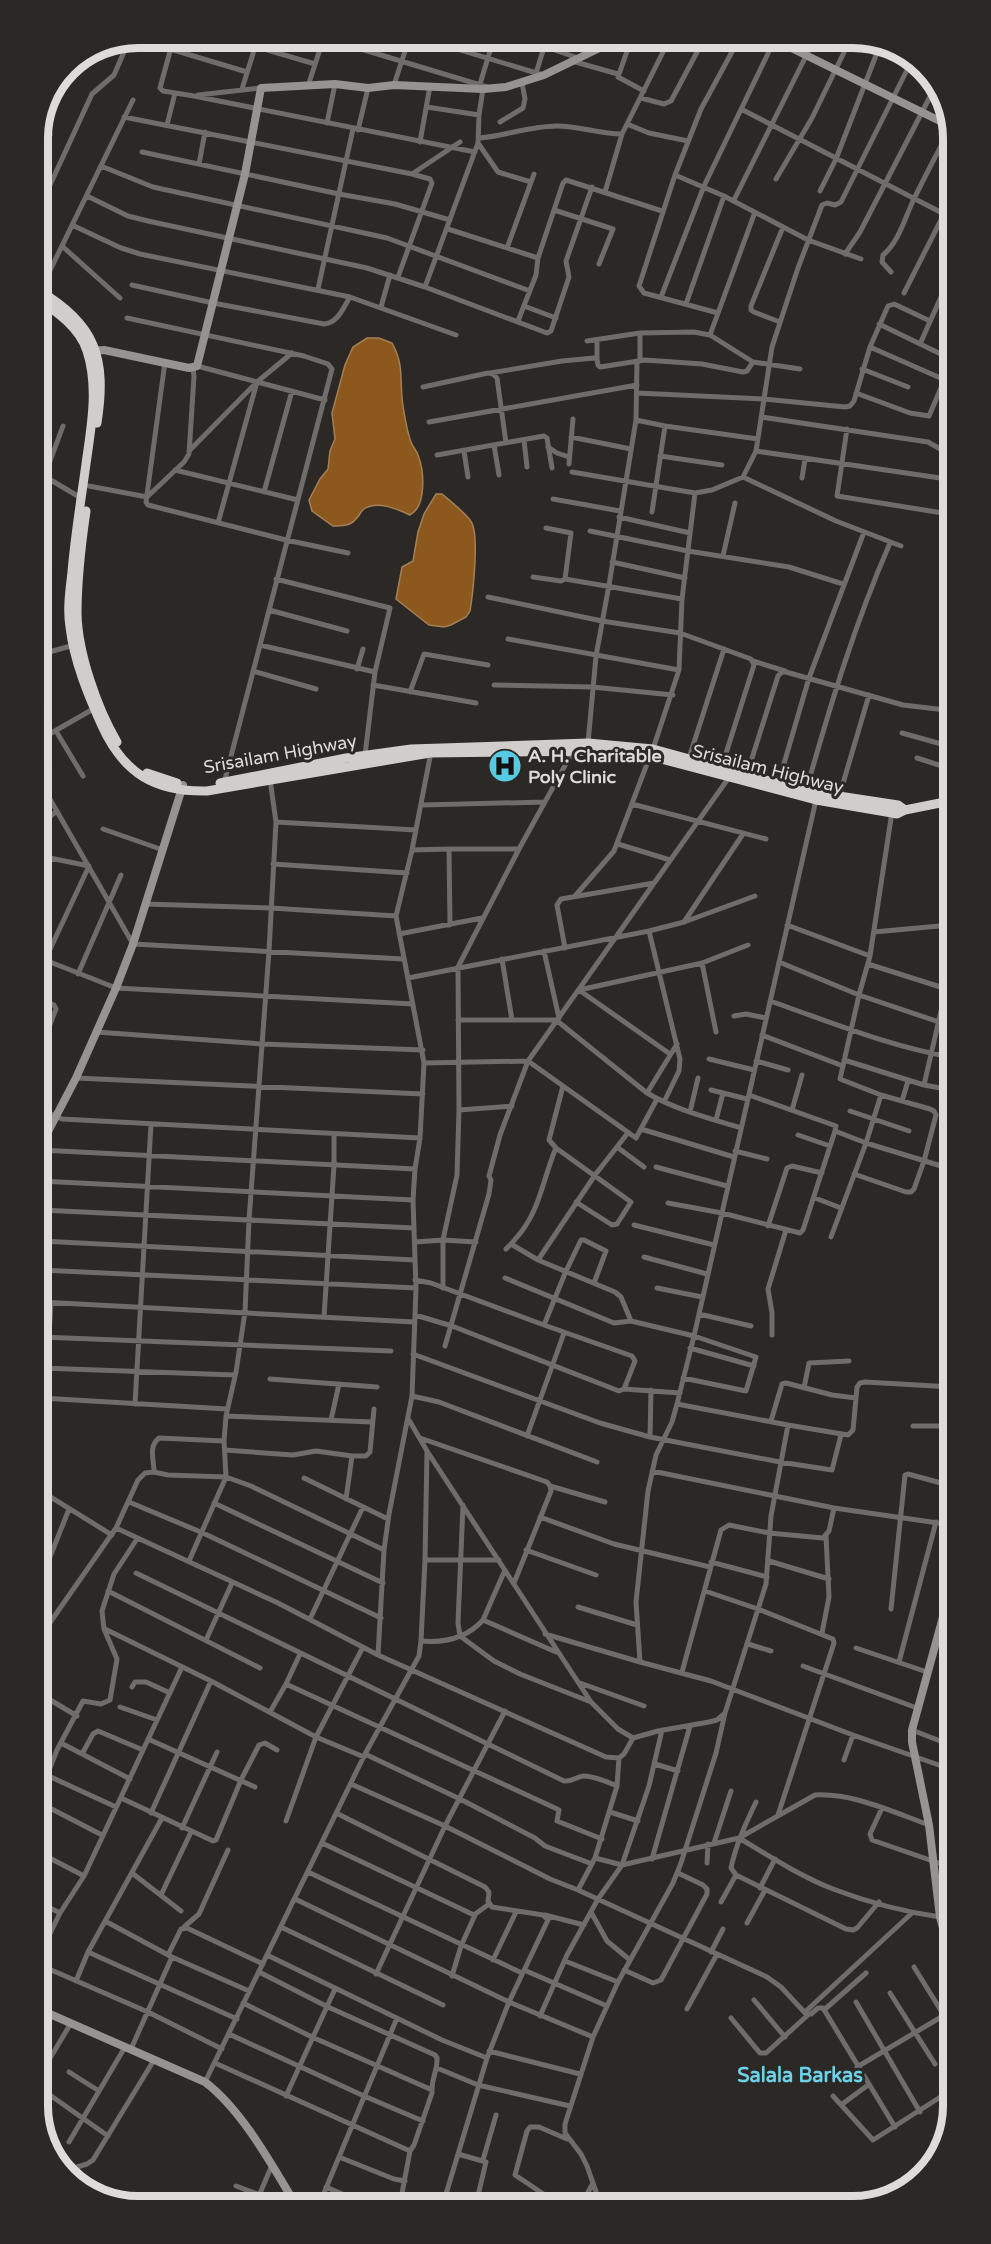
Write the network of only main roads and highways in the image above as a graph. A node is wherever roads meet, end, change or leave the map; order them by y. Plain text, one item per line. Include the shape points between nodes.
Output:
1 (48, 298) edge
2 (91, 350) junction
3 (97, 707) junction
4 (588, 747) junction
5 (431, 750) junction
6 (652, 753) junction
7 (732, 773) junction
8 (270, 777) junction
9 (183, 788) junction
10 (943, 802) edge
11 (892, 809) junction

1 - 2 highway, Srisailam Highway via 79,321 89,334
2 - 3 highway, Srisailam Highway via 100,387 100,407 78,570 77,615 80,644
2 - 3 highway, Srisailam Highway via 93,417 69,601 70,628 80,670
3 - 9 highway, Srisailam Highway via 126,755 140,769
4 - 5 highway, Srisailam Highway
4 - 5 highway, Srisailam Highway via 573,751
4 - 6 highway, Srisailam Highway
5 - 8 highway, Srisailam Highway
5 - 8 highway, Srisailam Highway via 365,756
6 - 7 highway, Srisailam Highway
6 - 7 highway, Srisailam Highway via 722,766
7 - 11 highway, Srisailam Highway
7 - 11 highway, Srisailam Highway via 816,800
8 - 9 highway, Srisailam Highway
8 - 9 highway, Srisailam Highway via 223,789
10 - 11 highway, Srisailam Highway via 904,810 898,805

